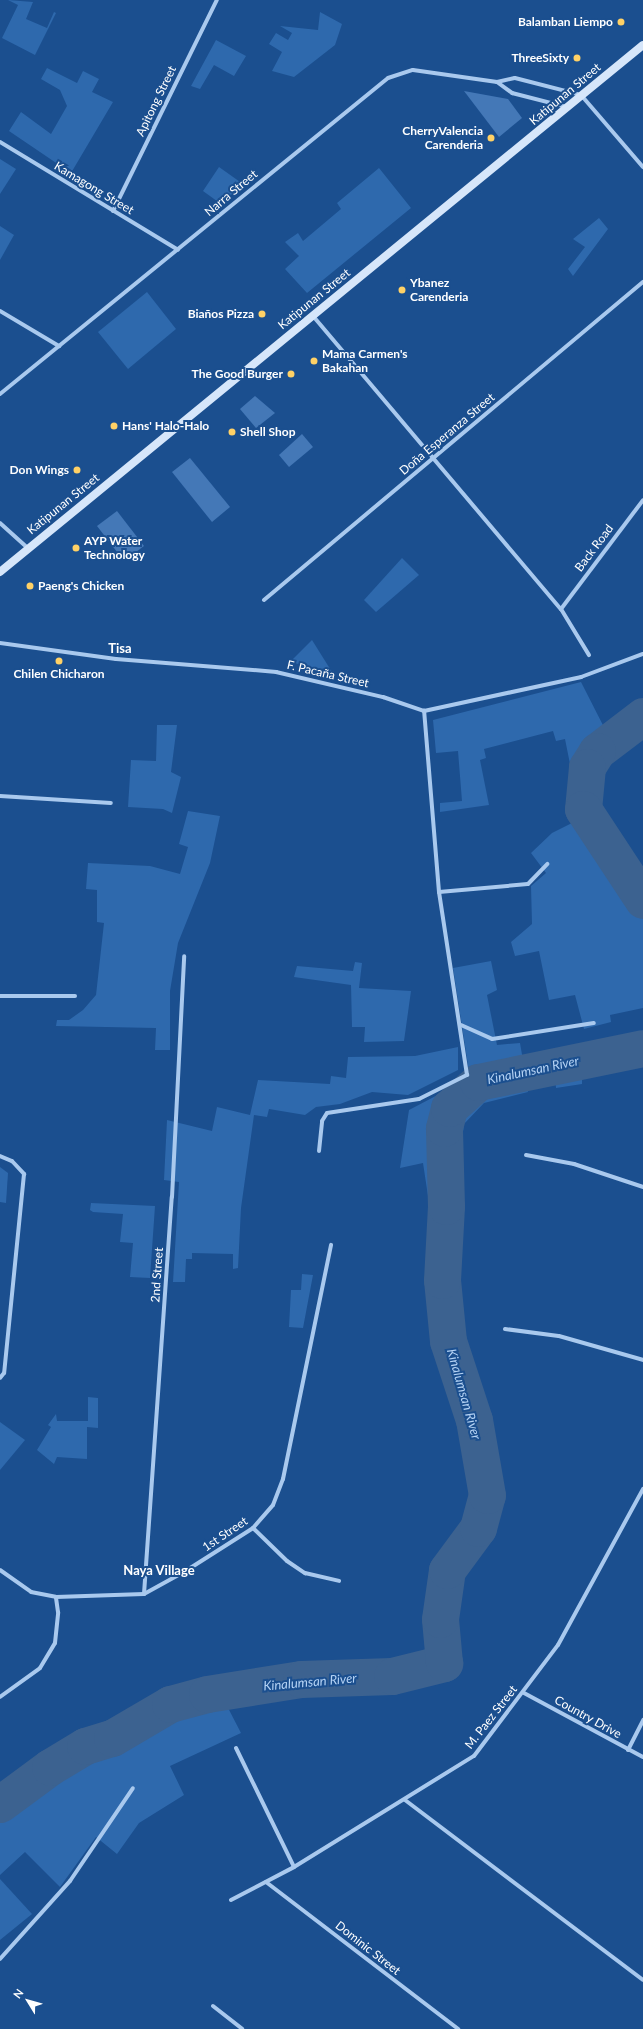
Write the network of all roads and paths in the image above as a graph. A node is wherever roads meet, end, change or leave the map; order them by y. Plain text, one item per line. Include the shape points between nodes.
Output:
1 (217, 0) edge
2 (643, 45) edge
3 (497, 82) junction
4 (582, 95) junction
5 (567, 107) junction
6 (0, 142) edge
7 (643, 167) edge
8 (113, 211) junction
9 (178, 250) junction
10 (643, 282) edge
11 (0, 311) edge
12 (313, 316) junction
13 (59, 346) junction
14 (0, 394) edge
15 (434, 459) junction
16 (643, 500) edge
17 (0, 523) edge
18 (28, 548) junction
19 (0, 572) edge
20 (264, 600) dead end
21 (561, 609) junction
22 (0, 643) edge
23 (643, 654) edge
24 (589, 655) dead end
25 (424, 711) junction
26 (0, 796) edge
27 (111, 803) dead end
28 (547, 864) dead end
29 (439, 892) junction
30 (184, 956) dead end
31 (0, 996) edge
32 (75, 996) dead end
33 (594, 1023) dead end
34 (461, 1026) junction
35 (318, 1150) dead end
36 (526, 1155) dead end
37 (0, 1156) edge
38 (643, 1187) edge
39 (331, 1245) dead end
40 (505, 1329) dead end
41 (643, 1360) edge
42 (0, 1378) edge
43 (643, 1489) edge
44 (254, 1528) junction
45 (0, 1570) edge
46 (339, 1581) dead end
47 (144, 1594) junction
48 (56, 1597) junction
49 (524, 1693) junction
50 (0, 1697) edge
51 (643, 1720) edge
52 (236, 1748) dead end
53 (628, 1750) junction
54 (643, 1757) edge
55 (133, 1788) dead end
56 (405, 1800) junction
57 (294, 1867) junction
58 (266, 1882) junction
59 (231, 1900) dead end
60 (0, 1959) edge
61 (643, 1980) edge
62 (213, 2006) dead end
63 (242, 2029) edge
64 (458, 2029) edge

1 - 8 street, Apitong Street
2 - 4 main road, Katipunan Street
3 - 4 street, Narra Street via 514,78
3 - 5 street, Narra Street via 512,94
3 - 9 street, Narra Street via 413,70 388,78
4 - 5 main road, Katipunan Street
4 - 7 street
5 - 12 main road, Katipunan Street
6 - 8 street, Kamagong Street
8 - 9 street, Kamagong Street
9 - 13 street, Narra Street
10 - 15 street, Doña Esperanza Street
11 - 13 street
12 - 15 street
12 - 18 main road, Katipunan Street
13 - 14 street, Narra Street
15 - 20 street, Doña Esperanza Street
15 - 21 street
16 - 21 street, Back Road
17 - 18 street
18 - 19 main road, Katipunan Street
21 - 24 street
22 - 25 street, F. Pacaña Street via 116,659 276,672 383,697
23 - 25 street via 582,677
25 - 29 street
26 - 27 street
28 - 29 street via 528,884
29 - 34 street
30 - 47 street, 2nd Street via 172,1189
31 - 32 street
33 - 34 street via 498,1039 478,1035
34 - 35 street via 467,1075 418,1099 327,1113 322,1121
36 - 38 street via 574,1164
37 - 42 street via 12,1161 24,1174 4,1373
39 - 44 street, 1st Street via 283,1479 273,1505
40 - 41 street via 559,1336
43 - 49 street, M. Paez Street via 558,1646
44 - 46 street via 287,1561 305,1573
44 - 47 street, 1st Street
45 - 48 street, 1st Street via 31,1592
47 - 48 street, 1st Street
48 - 50 street via 56,1643 40,1668
49 - 53 street, Country Drive
49 - 56 street, M. Paez Street via 474,1756
51 - 53 street
52 - 57 street
53 - 54 street, Country Drive
55 - 60 street via 70,1881
56 - 57 street, M. Paez Street
56 - 61 street
57 - 58 street, M. Paez Street
58 - 59 street, M. Paez Street
58 - 64 street, Dominic Street
62 - 63 street

